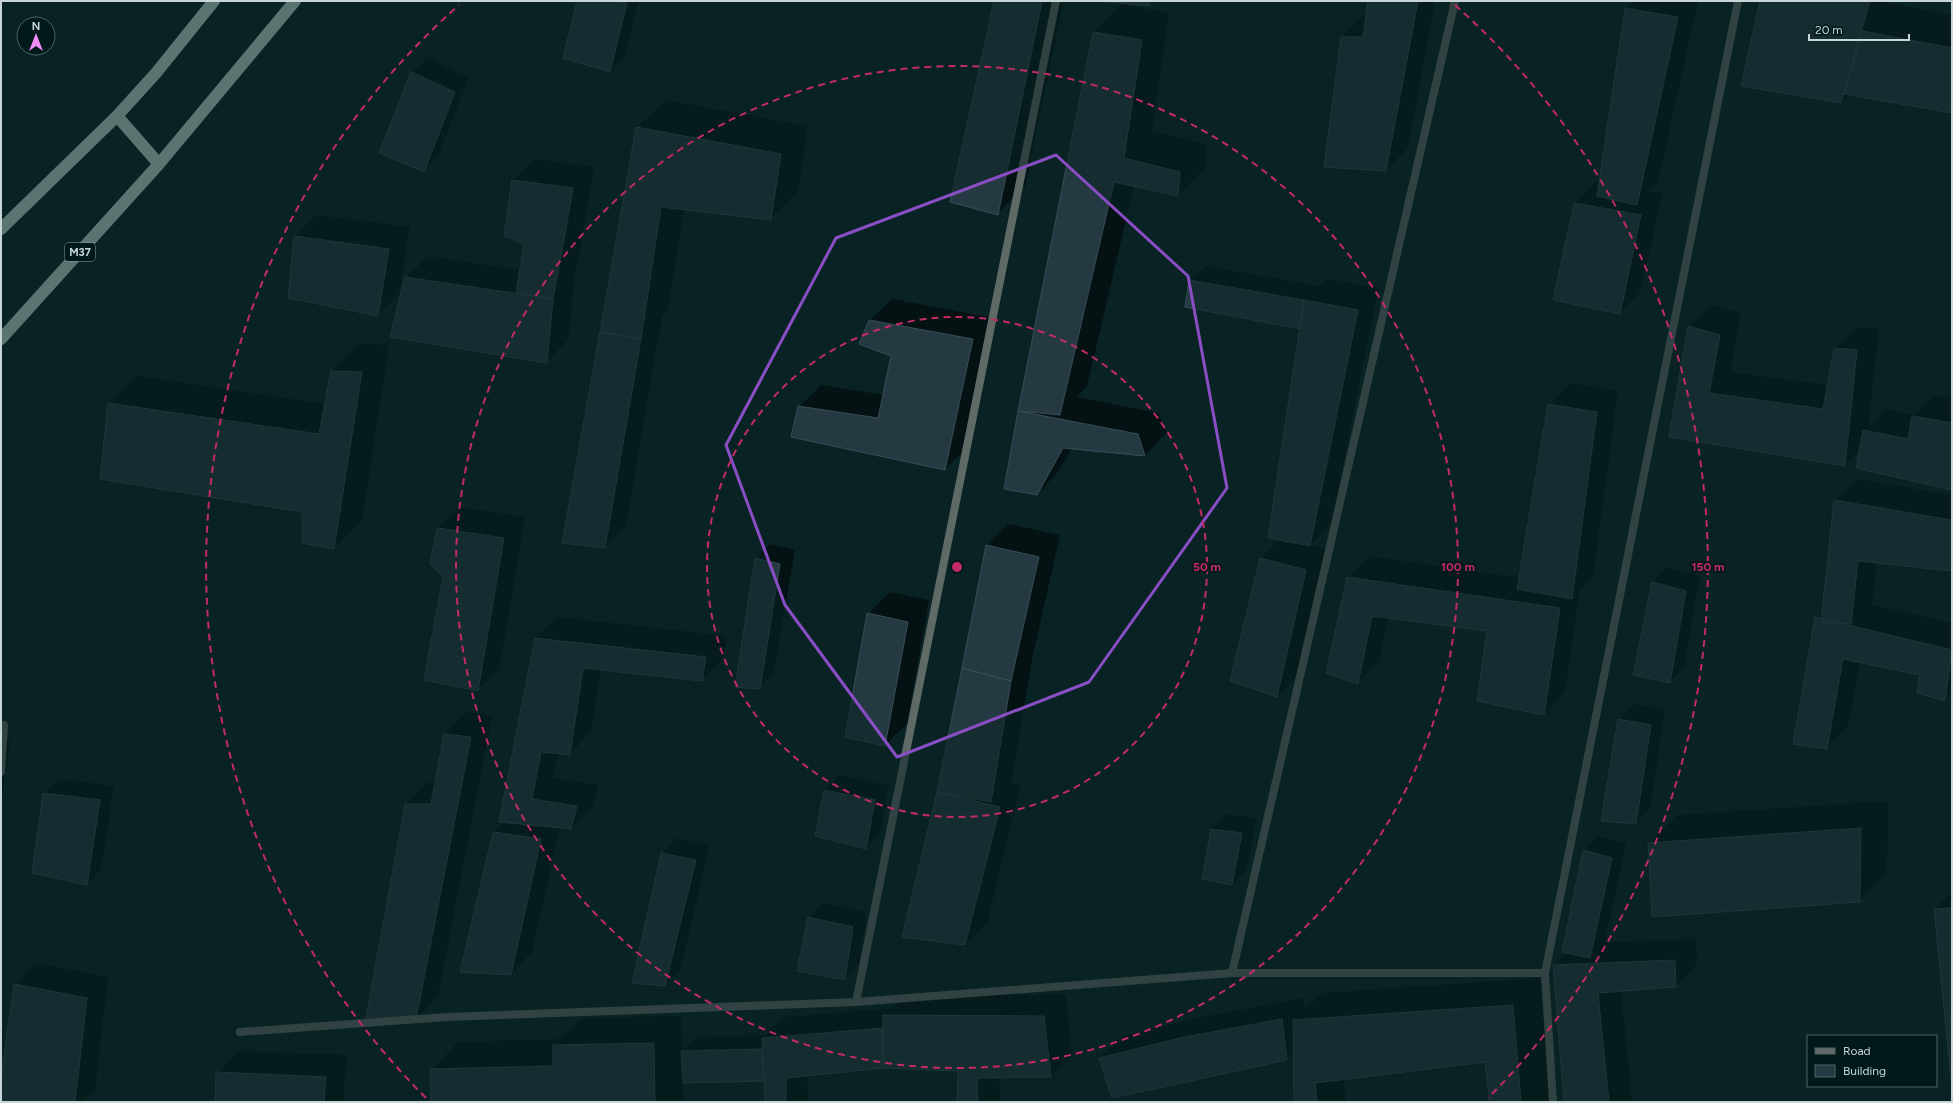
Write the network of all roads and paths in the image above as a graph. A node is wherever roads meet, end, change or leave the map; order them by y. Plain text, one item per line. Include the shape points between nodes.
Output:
1 (214, 1) edge
2 (294, 1) edge
3 (1056, 1) edge
4 (1455, 1) edge
5 (1738, 1) edge
6 (117, 116) junction
7 (159, 164) junction
8 (1, 229) edge
9 (1, 339) edge
10 (4, 725) dead end
11 (1, 772) edge
12 (1232, 973) junction
13 (1545, 973) junction
14 (856, 1002) junction
15 (240, 1032) dead end
16 (1553, 1102) edge

1 - 6 highway via 156,73
2 - 7 highway, M37
3 - 14 street
4 - 12 street
5 - 13 street
6 - 7 highway
6 - 8 highway
7 - 9 highway, M37
10 - 11 street
12 - 13 street
12 - 14 street
13 - 16 street
14 - 15 street via 447,1017

